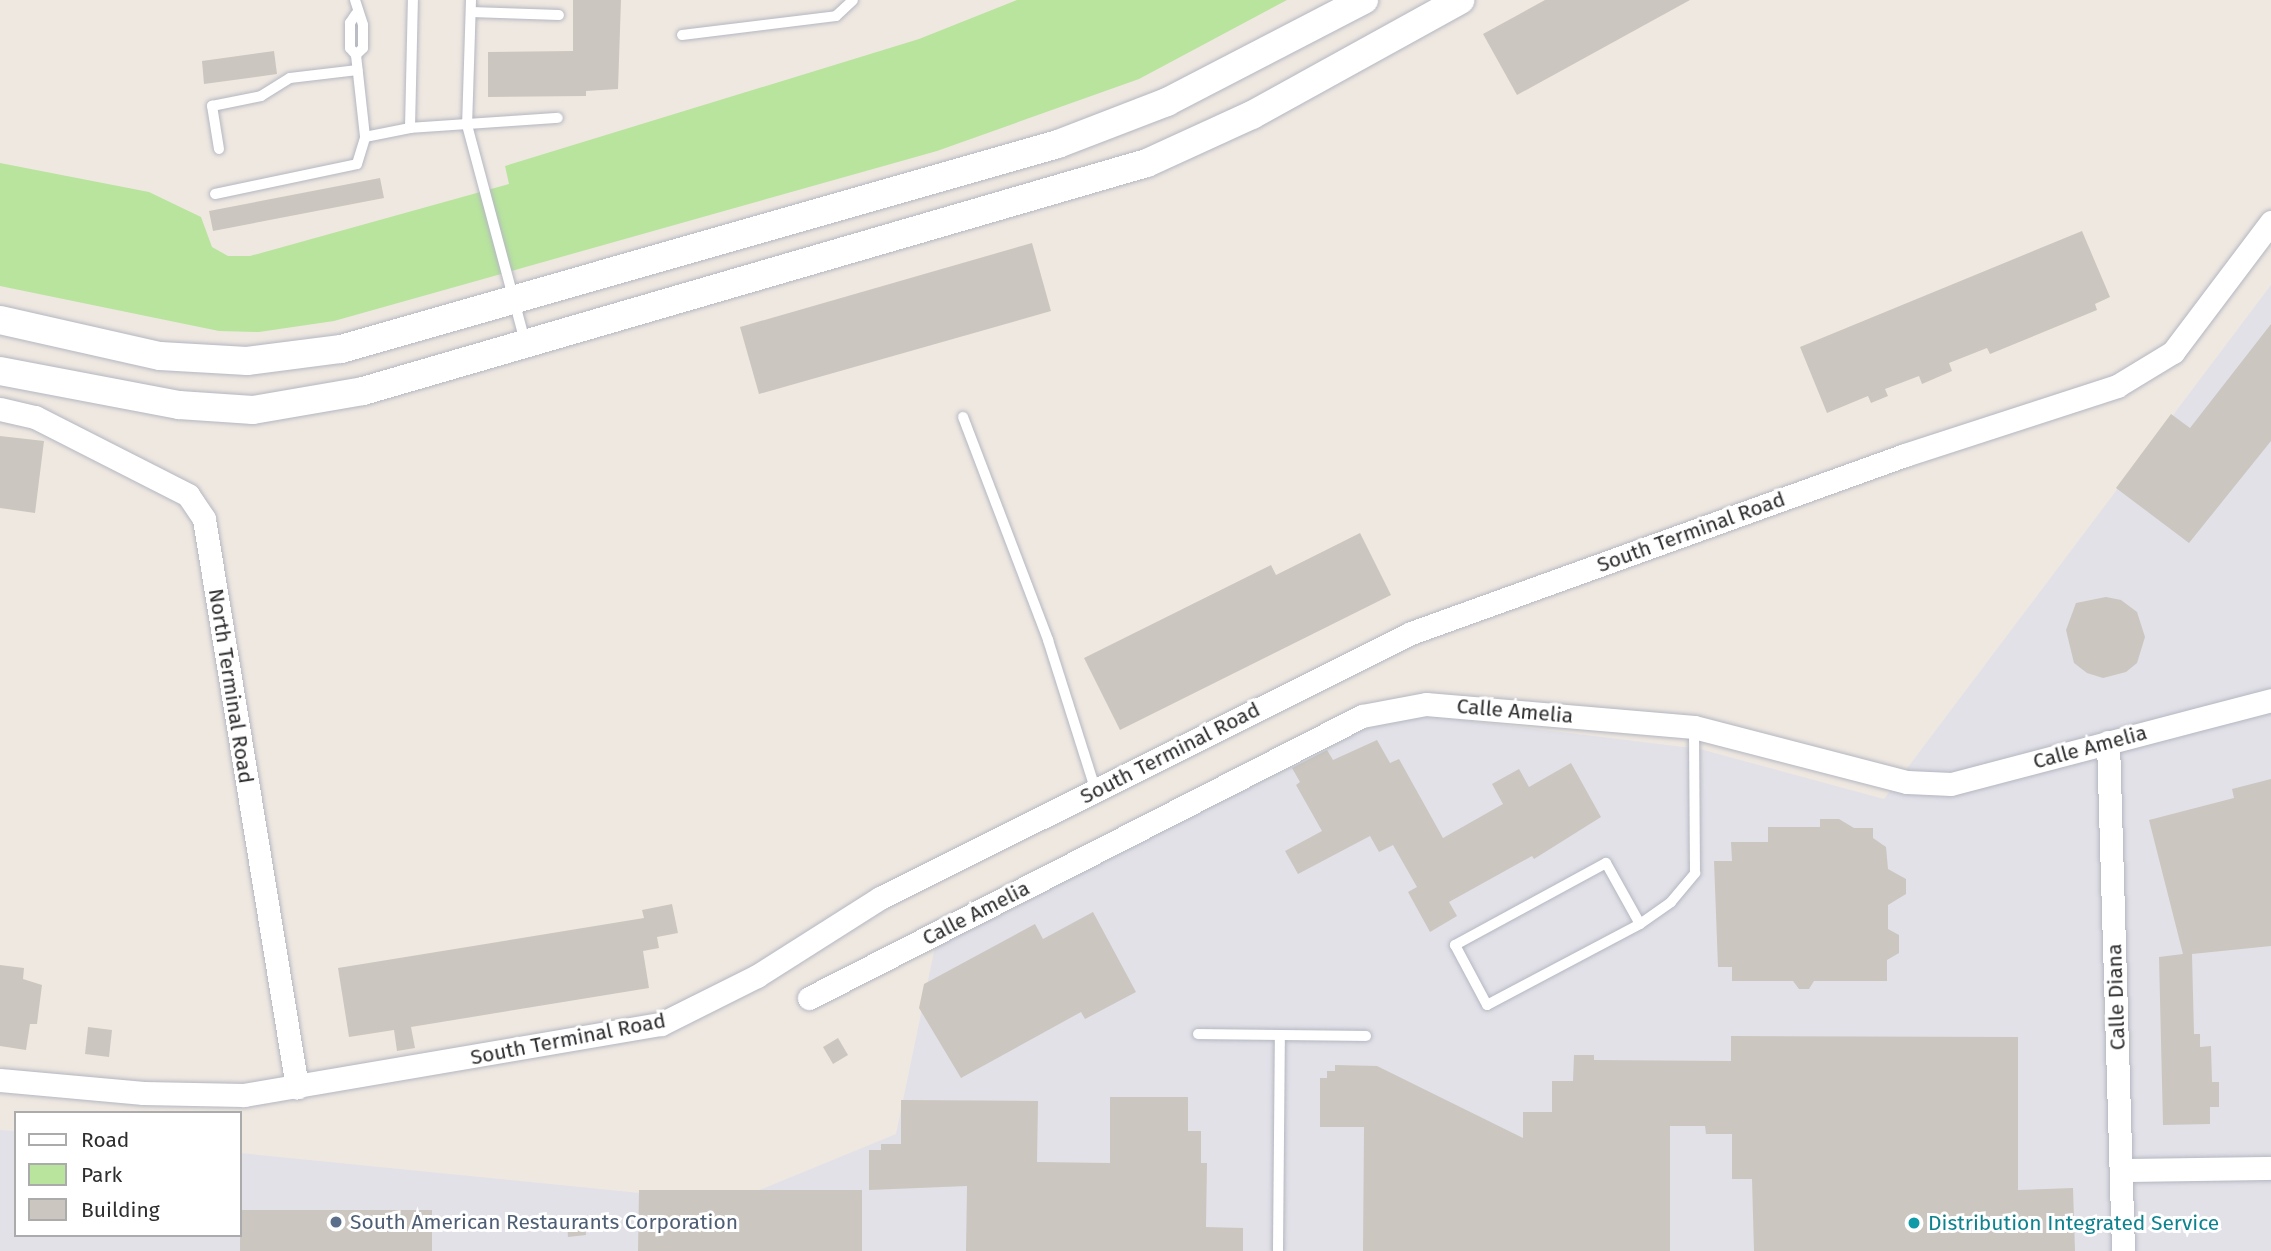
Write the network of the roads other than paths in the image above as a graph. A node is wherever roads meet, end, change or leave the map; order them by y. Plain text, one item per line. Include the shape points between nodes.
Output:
1 (355, 0) edge
2 (413, 0) edge
3 (471, 0) edge
4 (853, 0) edge
5 (1364, 0) edge
6 (1460, 0) edge
7 (471, 12) junction
8 (559, 15) dead end
9 (682, 35) dead end
10 (358, 69) junction
11 (558, 118) dead end
12 (467, 125) junction
13 (410, 128) junction
14 (365, 137) junction
15 (219, 149) dead end
16 (215, 194) dead end
17 (2271, 222) edge
18 (511, 299) junction
19 (0, 320) edge
20 (526, 345) junction
21 (0, 371) edge
22 (0, 409) edge
23 (963, 417) dead end
24 (2271, 699) edge
25 (1694, 727) junction
26 (2108, 743) junction
27 (1096, 791) junction
28 (1640, 924) junction
29 (809, 998) dead end
30 (1198, 1034) dead end
31 (1280, 1035) junction
32 (1366, 1035) dead end
33 (0, 1080) edge
34 (297, 1087) junction
35 (2271, 1168) edge
36 (2122, 1170) junction
37 (1278, 1251) edge
38 (2123, 1251) edge

1 - 10 lane via 349,48 356,55
2 - 13 lane
3 - 7 lane
4 - 9 lane via 836,16
5 - 18 street via 1167,102 1058,144
6 - 20 street via 1252,115 1147,163
7 - 8 lane
7 - 12 lane
10 - 14 lane
10 - 15 lane via 290,78 261,96 212,106
11 - 12 lane
12 - 13 lane
12 - 18 lane
13 - 14 lane
14 - 16 lane via 357,164
17 - 27 street, South Terminal Road via 2174,352 2117,386 1905,455 1411,633
18 - 19 street via 341,349 247,361 160,356
18 - 20 lane
20 - 21 street via 363,391 253,410 180,405
22 - 34 street, North Terminal Road via 36,417 188,495 204,519
23 - 27 lane via 1048,640
24 - 26 street, Calle Amelia
25 - 26 street, Calle Amelia via 1907,782 1951,784
25 - 28 lane via 1695,873 1671,902
25 - 29 street, Calle Amelia via 1426,704 1362,716
26 - 36 street, Calle Diana
27 - 34 street, South Terminal Road via 880,898 733,990 661,1024
28 - 28 lane via 1487,1005 1455,945 1606,863
30 - 31 lane
31 - 32 lane
31 - 37 lane
33 - 34 street, South Terminal Road via 244,1095
35 - 36 street
36 - 38 street, Calle Diana

